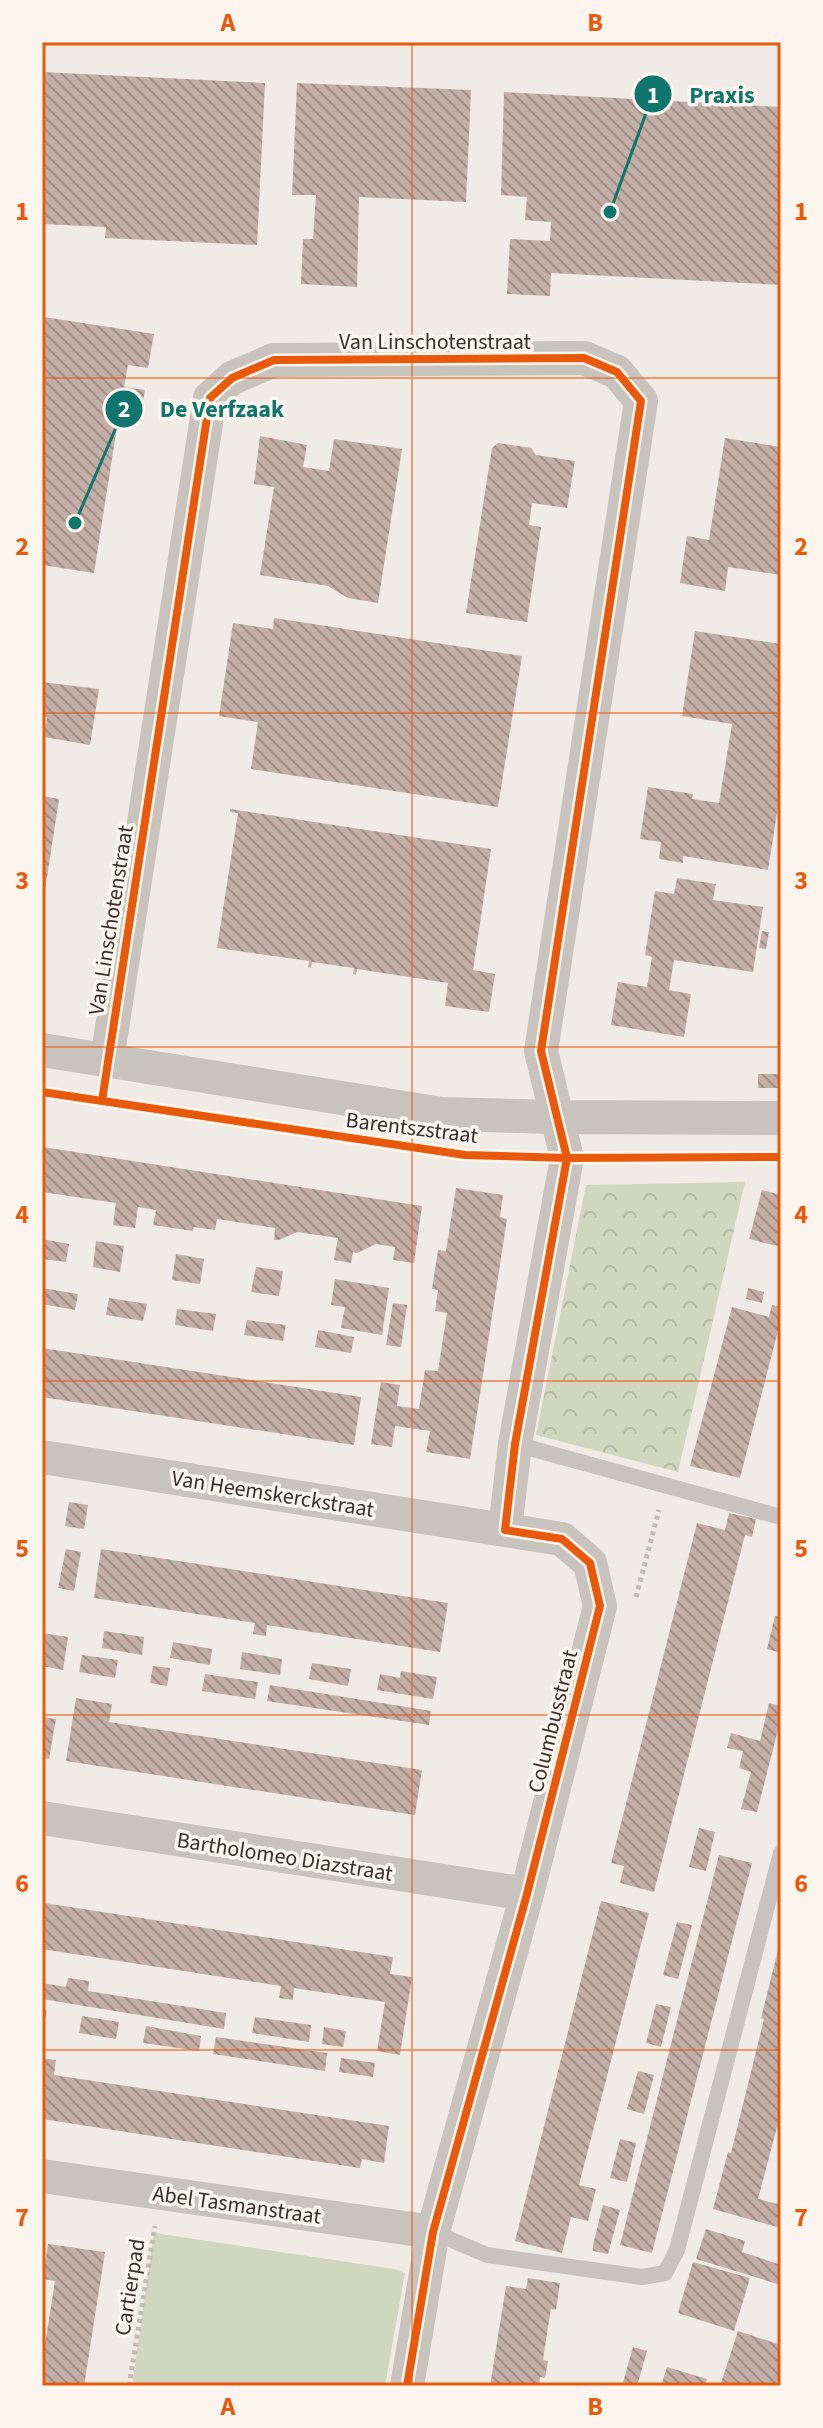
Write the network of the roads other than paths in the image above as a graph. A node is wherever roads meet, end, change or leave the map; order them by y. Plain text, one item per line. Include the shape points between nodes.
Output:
1 (42, 1050) edge
2 (107, 1060) junction
3 (556, 1117) junction
4 (781, 1118) edge
5 (515, 1444) junction
6 (42, 1457) edge
7 (781, 1517) edge
8 (505, 1530) junction
9 (42, 1818) edge
10 (781, 1853) edge
11 (527, 1894) junction
12 (42, 2176) edge
13 (433, 2232) junction
14 (407, 2386) edge

1 - 2 street, Barentszstraat
2 - 3 street, Barentszstraat via 442,1114
2 - 3 street, Van Linschotenstraat via 210,398 232,378 274,360 584,358 617,372 641,401 541,1051
3 - 4 street, Barentszstraat
3 - 5 street via 567,1158
5 - 7 lane
5 - 8 street
6 - 8 street, Van Heemskerckstraat
8 - 11 street, Columbusstraat via 562,1539 590,1563 600,1606
9 - 11 street, Bartholomeo Diazstraat
10 - 13 lane via 677,2250 665,2273 642,2277 487,2255
11 - 13 street, Columbusstraat
12 - 13 street, Abel Tasmanstraat
13 - 14 street, Columbusstraat

